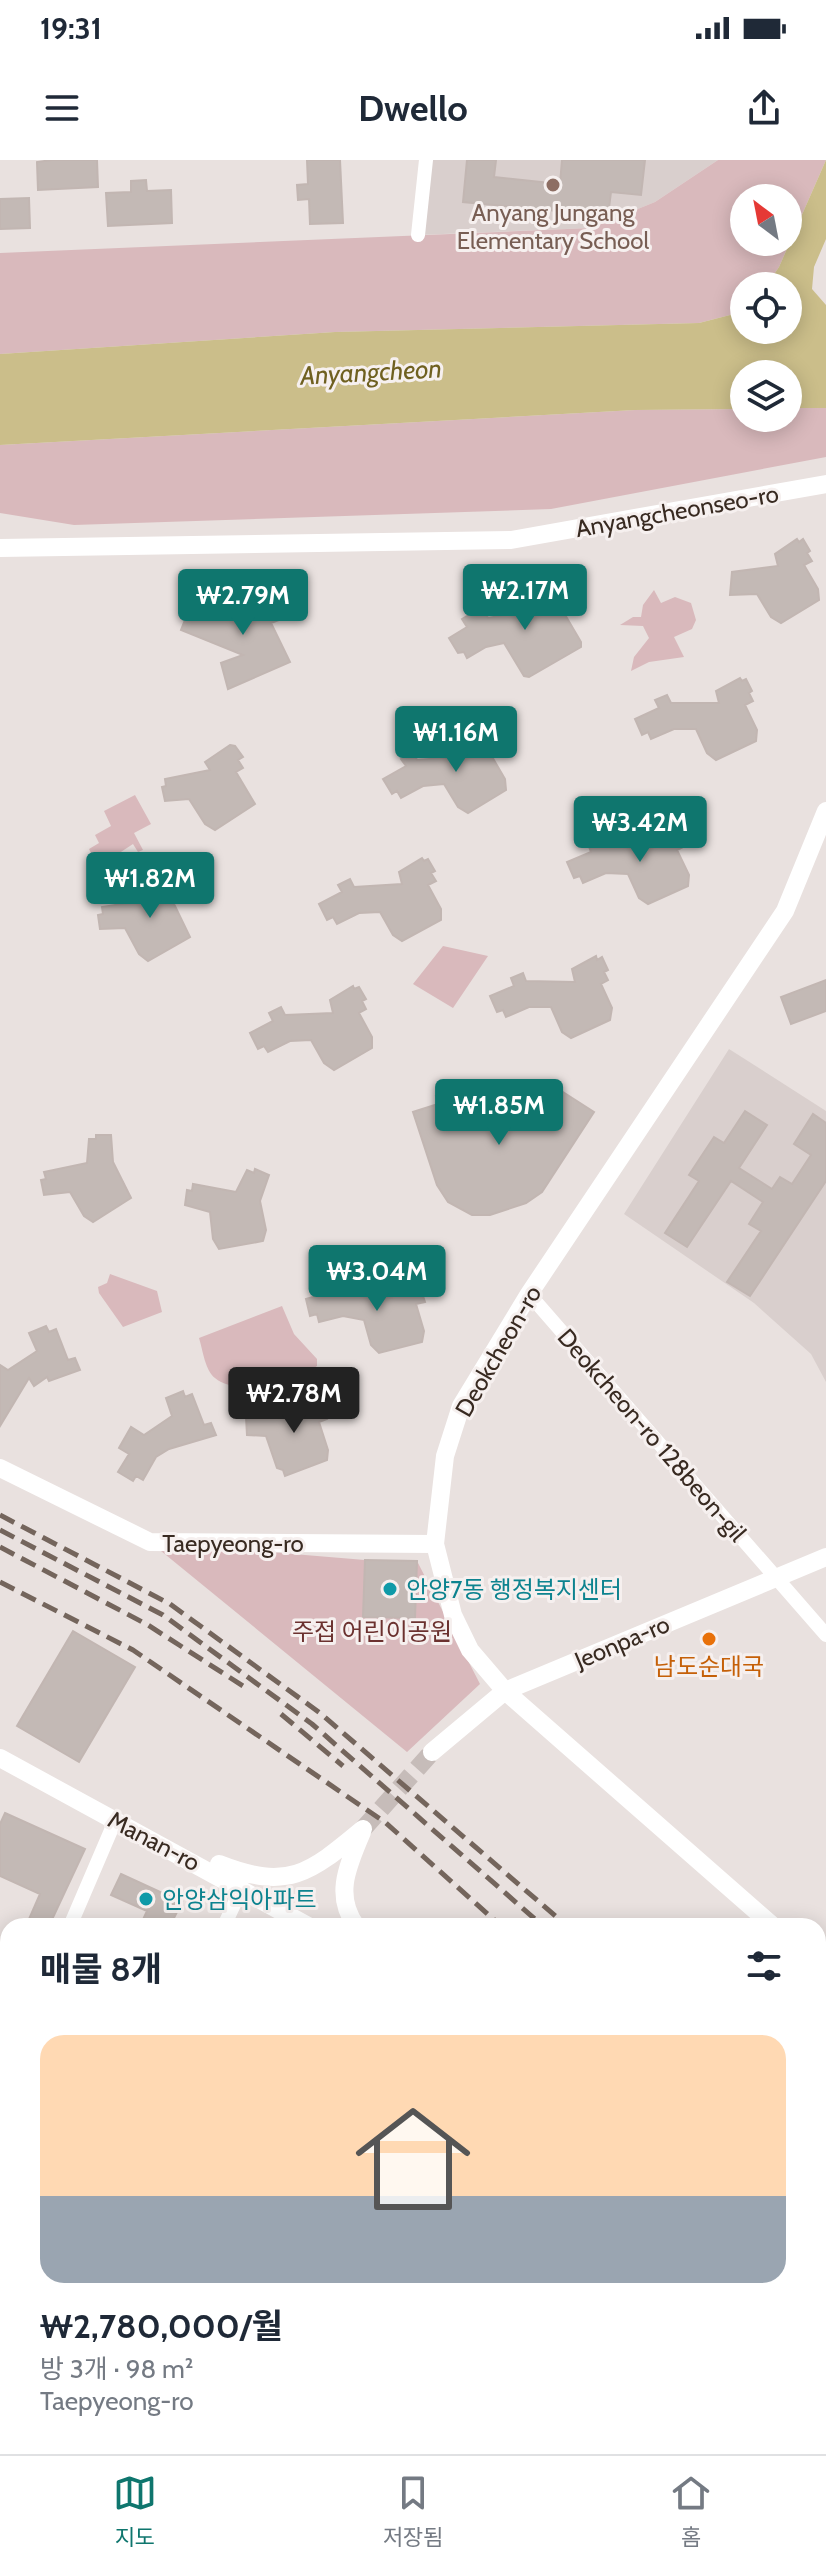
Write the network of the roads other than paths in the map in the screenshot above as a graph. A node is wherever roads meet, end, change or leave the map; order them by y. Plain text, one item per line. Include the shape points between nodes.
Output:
1 (426, 160) edge
2 (418, 235) dead end
3 (826, 484) edge
4 (0, 548) edge
5 (826, 811) edge
6 (529, 1294) junction
7 (0, 1468) edge
8 (435, 1544) junction
9 (826, 1557) edge
10 (776, 1576) junction
11 (826, 1635) edge
12 (505, 1691) junction
13 (432, 1752) tunnel mouth
14 (0, 1758) edge
15 (115, 1821) junction
16 (181, 1856) junction
17 (242, 1887) junction
18 (73, 1918) edge
19 (228, 1918) edge
20 (294, 1918) edge
21 (350, 1918) edge
22 (764, 1918) edge

1 - 2 street
3 - 4 street, Anyangcheonseo-ro via 511,540
5 - 6 street, Deokcheon-ro via 785,911
6 - 8 street, Deokcheon-ro via 461,1406 445,1456
6 - 10 street, Deokcheon-ro 128beon-gil
7 - 8 street, Taepyeong-ro via 150,1542
8 - 12 street, Deokcheon-ro via 453,1615 470,1650
9 - 10 street, Jeonpa-ro
10 - 11 street, Deokcheon-ro 128beon-gil
10 - 12 street, Jeonpa-ro
12 - 13 street, Jeonpa-ro
12 - 22 street, Deokcheon-ro
14 - 15 street, Manan-ro
15 - 16 street, Manan-ro
15 - 18 street
16 - 17 street, Manan-ro
16 - 21 street via 281,1880 330,1856 363,1829 345,1874 343,1895
17 - 19 street
17 - 20 street, Manan-ro

